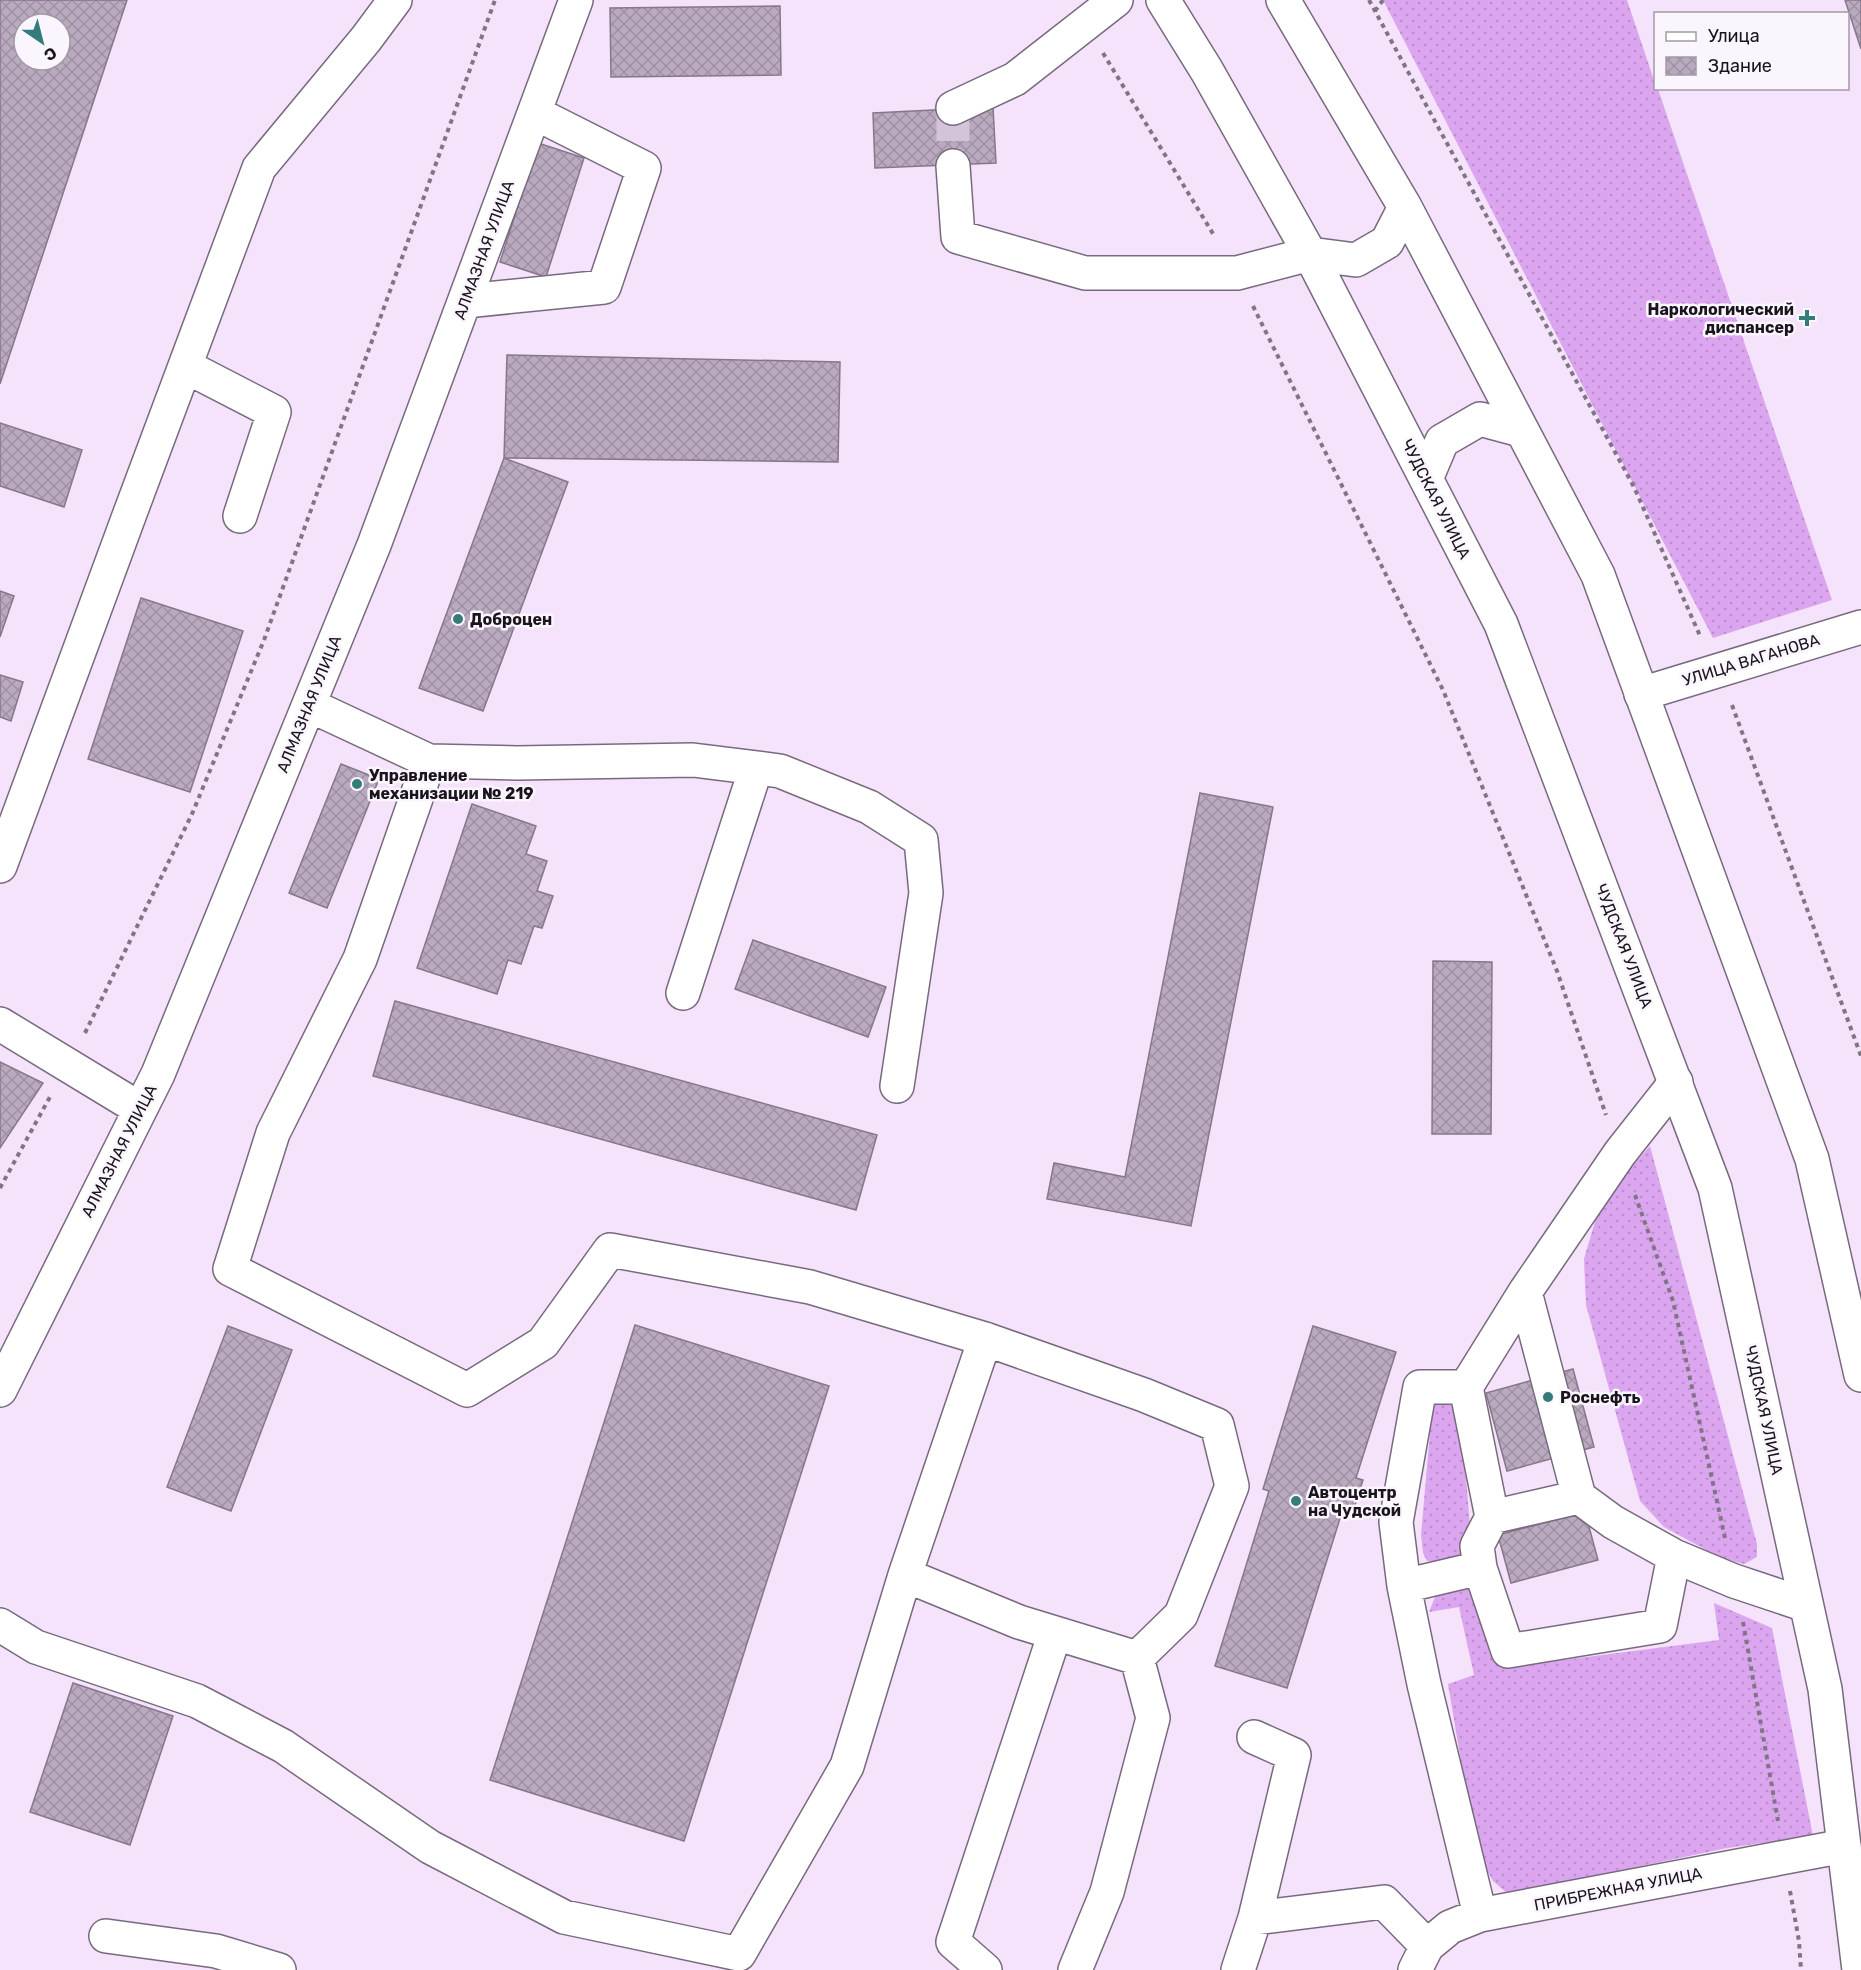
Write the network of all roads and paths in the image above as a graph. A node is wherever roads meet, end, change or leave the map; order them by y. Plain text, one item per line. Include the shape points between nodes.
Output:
1 (395, 0) edge
2 (495, 0) edge
3 (576, 0) edge
4 (1116, 0) edge
5 (1163, 0) edge
6 (1282, 0) edge
7 (1369, 0) edge
8 (1383, 0) edge
9 (1375, 11) junction
10 (1086, 25) junction
11 (953, 108) dead end
12 (535, 113) junction
13 (953, 166) tunnel mouth
14 (1405, 207) junction
15 (1310, 254) junction
16 (1237, 273) junction
17 (466, 301) junction
18 (185, 366) junction
19 (1521, 430) junction
20 (1426, 478) junction
21 (240, 516) dead end
22 (1861, 627) edge
23 (1716, 671) junction
24 (1641, 694) junction
25 (309, 705) junction
26 (429, 761) junction
27 (756, 768) junction
28 (0, 866) edge
29 (683, 993) dead end
30 (0, 1024) edge
31 (80, 1043) dead end
32 (1861, 1056) edge
33 (1676, 1082) junction
34 (897, 1086) dead end
35 (51, 1095) dead end
36 (140, 1109) junction
37 (1620, 1153) junction
38 (0, 1188) edge
39 (1525, 1293) junction
40 (986, 1339) junction
41 (1861, 1375) edge
42 (1466, 1386) junction
43 (0, 1390) edge
44 (1579, 1497) junction
45 (1492, 1517) junction
46 (1674, 1556) junction
47 (1480, 1568) junction
48 (905, 1575) junction
49 (1734, 1581) junction
50 (1404, 1586) junction
51 (1806, 1605) junction
52 (0, 1625) edge
53 (1055, 1633) junction
54 (1137, 1658) junction
55 (1254, 1737) dead end
56 (1844, 1846) junction
57 (1784, 1857) junction
58 (1480, 1915) junction
59 (1255, 1918) junction
60 (106, 1936) dead end
61 (1421, 1958) edge
62 (279, 1970) edge
63 (985, 1970) edge
64 (1075, 1970) edge
65 (1238, 1970) edge
66 (1801, 1970) edge
67 (1859, 1970) edge

1 - 18 main road via 259,168
2 - 31 path via 264,640 192,814
3 - 12 main road, АЛМАЗНАЯ УЛИЦА
4 - 10 main road
5 - 15 main road, ЧУДСКАЯ УЛИЦА
6 - 14 main road
7 - 9 path
8 - 9 path
9 - 23 path via 1634,487
10 - 11 main road via 1015,79
10 - 16 path
12 - 17 main road, АЛМАЗНАЯ УЛИЦА
12 - 17 main road via 644,168 604,288
13 - 16 main road via 958,237 1085,273
14 - 15 main road via 1387,242 1356,260
14 - 19 main road
15 - 16 main road
15 - 20 main road, ЧУДСКАЯ УЛИЦА
16 - 37 path via 1443,690 1557,971
17 - 25 main road, АЛМАЗНАЯ УЛИЦА
18 - 21 main road via 274,412
18 - 28 main road
19 - 20 main road via 1480,419 1442,441
19 - 24 main road via 1598,575
20 - 33 main road, ЧУДСКАЯ УЛИЦА via 1501,624
22 - 23 main road, УЛИЦА ВАГАНОВА
23 - 24 main road, УЛИЦА ВАГАНОВА
23 - 32 path via 1738,719
24 - 41 main road via 1812,1159
25 - 26 main road
25 - 36 main road, АЛМАЗНАЯ УЛИЦА via 158,1074
26 - 27 main road via 693,760
26 - 40 main road via 360,958 273,1133 230,1269 467,1390 543,1343 610,1250 810,1287
27 - 29 main road
27 - 34 main road via 780,771 869,807 921,840 926,893
30 - 36 main road
33 - 37 main road
33 - 51 main road, ЧУДСКАЯ УЛИЦА via 1715,1188
35 - 38 path
36 - 43 main road, АЛМАЗНАЯ УЛИЦА
37 - 39 main road
37 - 49 path via 1673,1301
39 - 42 main road
39 - 44 main road
40 - 48 main road
40 - 54 main road via 1217,1425 1232,1486 1181,1615
42 - 45 main road
42 - 50 main road via 1420,1387 1396,1522
44 - 45 main road
44 - 46 main road via 1613,1522
45 - 47 main road via 1477,1546
46 - 47 main road via 1660,1626 1508,1651
46 - 49 main road
47 - 50 main road
48 - 52 main road via 847,1766 739,1954 564,1917 430,1847 283,1746 207,1706 36,1647
48 - 53 main road
49 - 51 main road
49 - 57 path
50 - 58 main road
51 - 56 main road, ЧУДСКАЯ УЛИЦА via 1825,1689
53 - 54 main road
53 - 63 main road via 953,1941
54 - 64 main road via 1153,1718 1107,1892
55 - 59 main road via 1294,1755
56 - 57 main road, ПРИБРЕЖНАЯ УЛИЦА
56 - 67 main road, ЧУДСКАЯ УЛИЦА
57 - 58 main road, ПРИБРЕЖНАЯ УЛИЦА
57 - 66 path
58 - 61 main road, ПРИБРЕЖНАЯ УЛИЦА via 1450,1927
59 - 61 main road via 1384,1902
59 - 65 main road
60 - 62 main road via 216,1951

